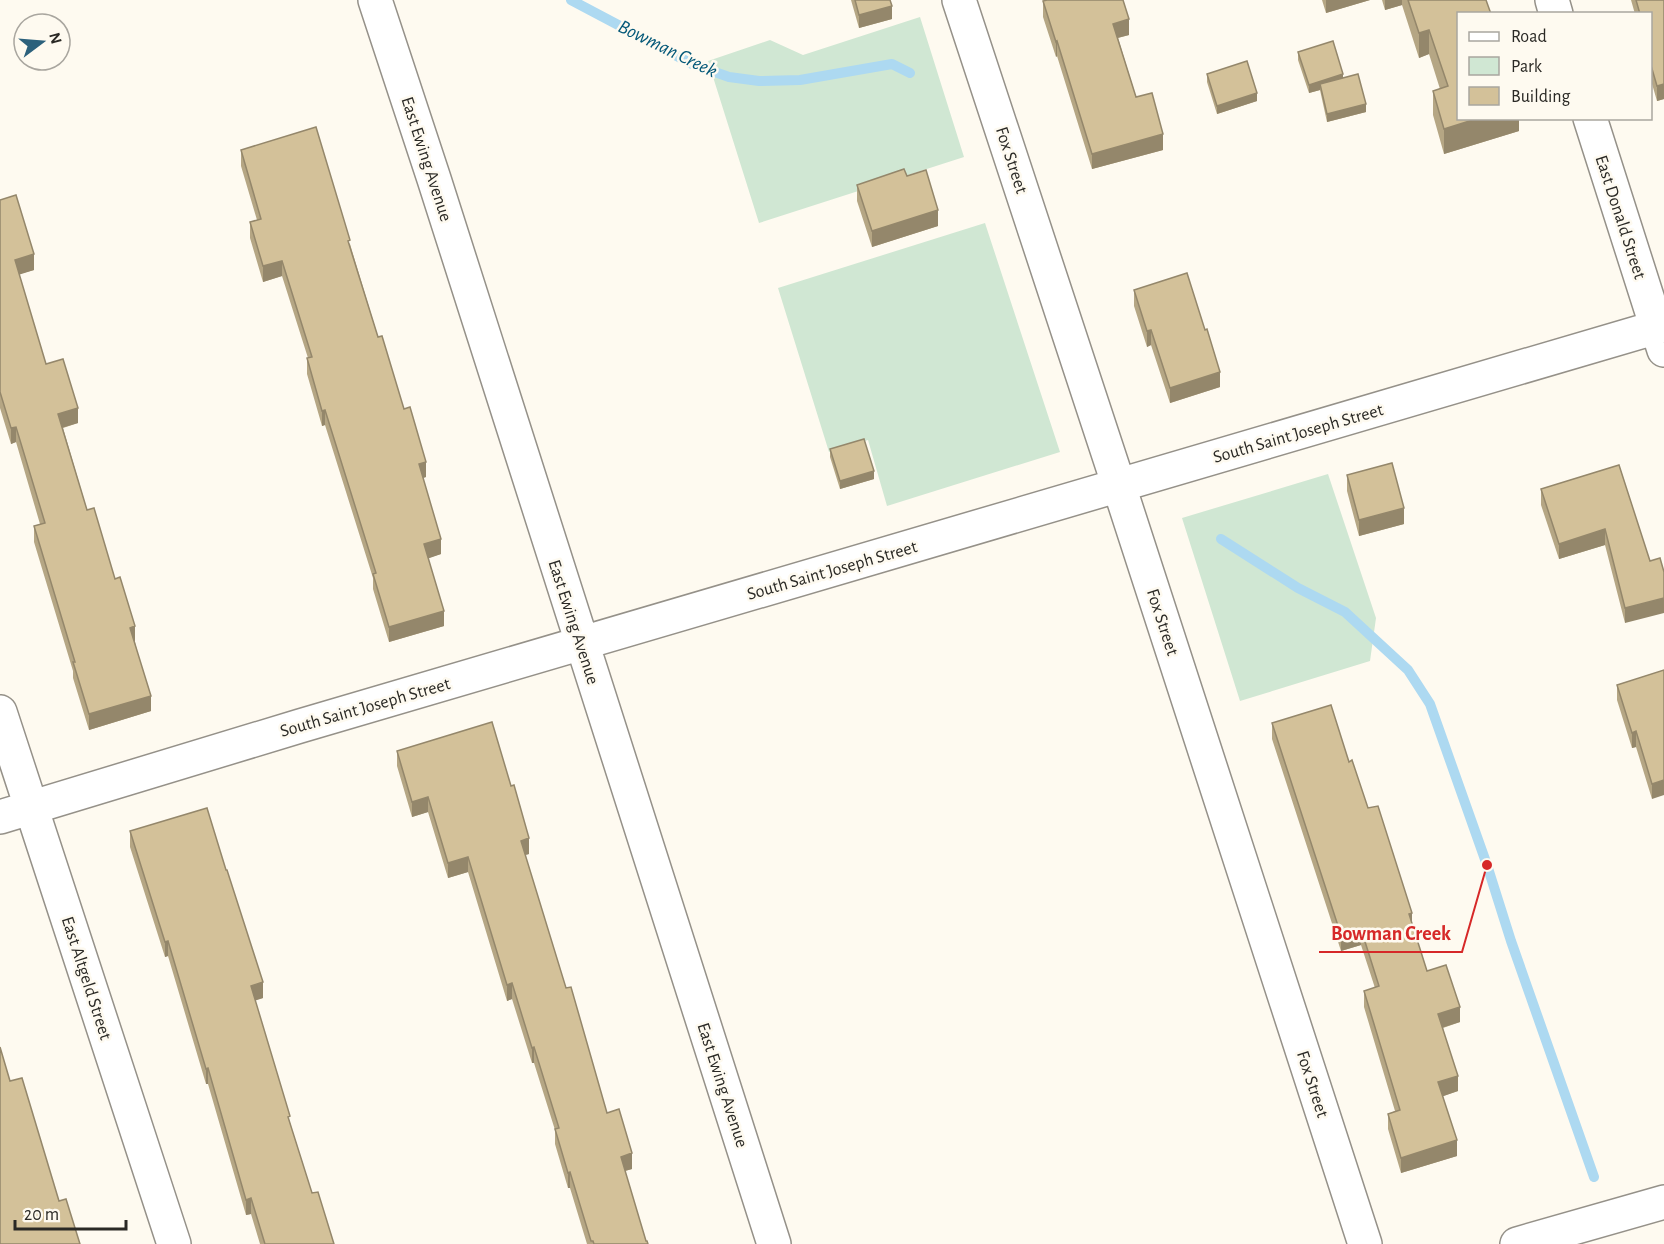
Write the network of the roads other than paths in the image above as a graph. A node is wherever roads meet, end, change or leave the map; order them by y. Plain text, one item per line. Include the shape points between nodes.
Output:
1 (375, 0) edge
2 (959, 0) edge
3 (1591, 120) edge
4 (1662, 334) edge
5 (1119, 486) junction
6 (581, 644) junction
7 (0, 712) edge
8 (31, 808) junction
9 (0, 817) edge
10 (1664, 1202) edge
11 (174, 1244) edge
12 (774, 1244) edge
13 (1365, 1244) edge
14 (1517, 1244) edge

1 - 6 street, East Ewing Avenue
2 - 5 street, Fox Street
3 - 4 street, East Donald Street
4 - 5 street, South Saint Joseph Street
5 - 6 street, South Saint Joseph Street
5 - 13 street, Fox Street
6 - 8 street, South Saint Joseph Street
6 - 12 street, East Ewing Avenue
7 - 8 street, East Altgeld Street
8 - 9 street, South Saint Joseph Street
8 - 11 street, East Altgeld Street
10 - 14 street

